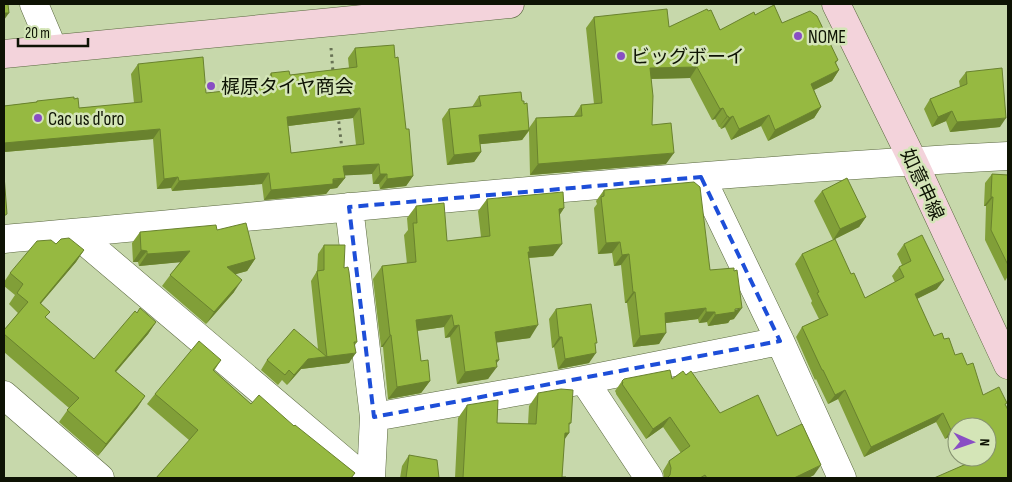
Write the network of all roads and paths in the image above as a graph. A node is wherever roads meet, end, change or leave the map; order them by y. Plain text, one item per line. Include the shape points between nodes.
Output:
1 (34, 4) edge
2 (510, 4) edge
3 (836, 4) edge
4 (344, 16) edge
5 (53, 49) junction
6 (4, 54) edge
7 (334, 81) edge
8 (338, 110) edge
9 (1008, 156) edge
10 (343, 158) edge
11 (913, 161) junction
12 (701, 177) junction
13 (349, 206) junction
14 (75, 233) junction
15 (4, 239) edge
16 (780, 341) junction
17 (1008, 365) edge
18 (584, 380) junction
19 (4, 395) edge
20 (374, 417) junction
21 (100, 478) edge
22 (364, 478) edge
23 (370, 478) edge
24 (649, 478) edge
25 (842, 478) edge

1 - 5 street
2 - 4 main road
3 - 11 main road, 如意申線
4 - 5 main road
4 - 7 path
5 - 6 main road
8 - 10 path
9 - 11 street
11 - 12 street
11 - 17 main road, 如意申線
12 - 13 street
12 - 16 street
13 - 14 street
13 - 20 street
14 - 15 street
14 - 22 street
16 - 18 street
16 - 25 street
18 - 20 street
18 - 24 street
19 - 21 street
20 - 23 street

